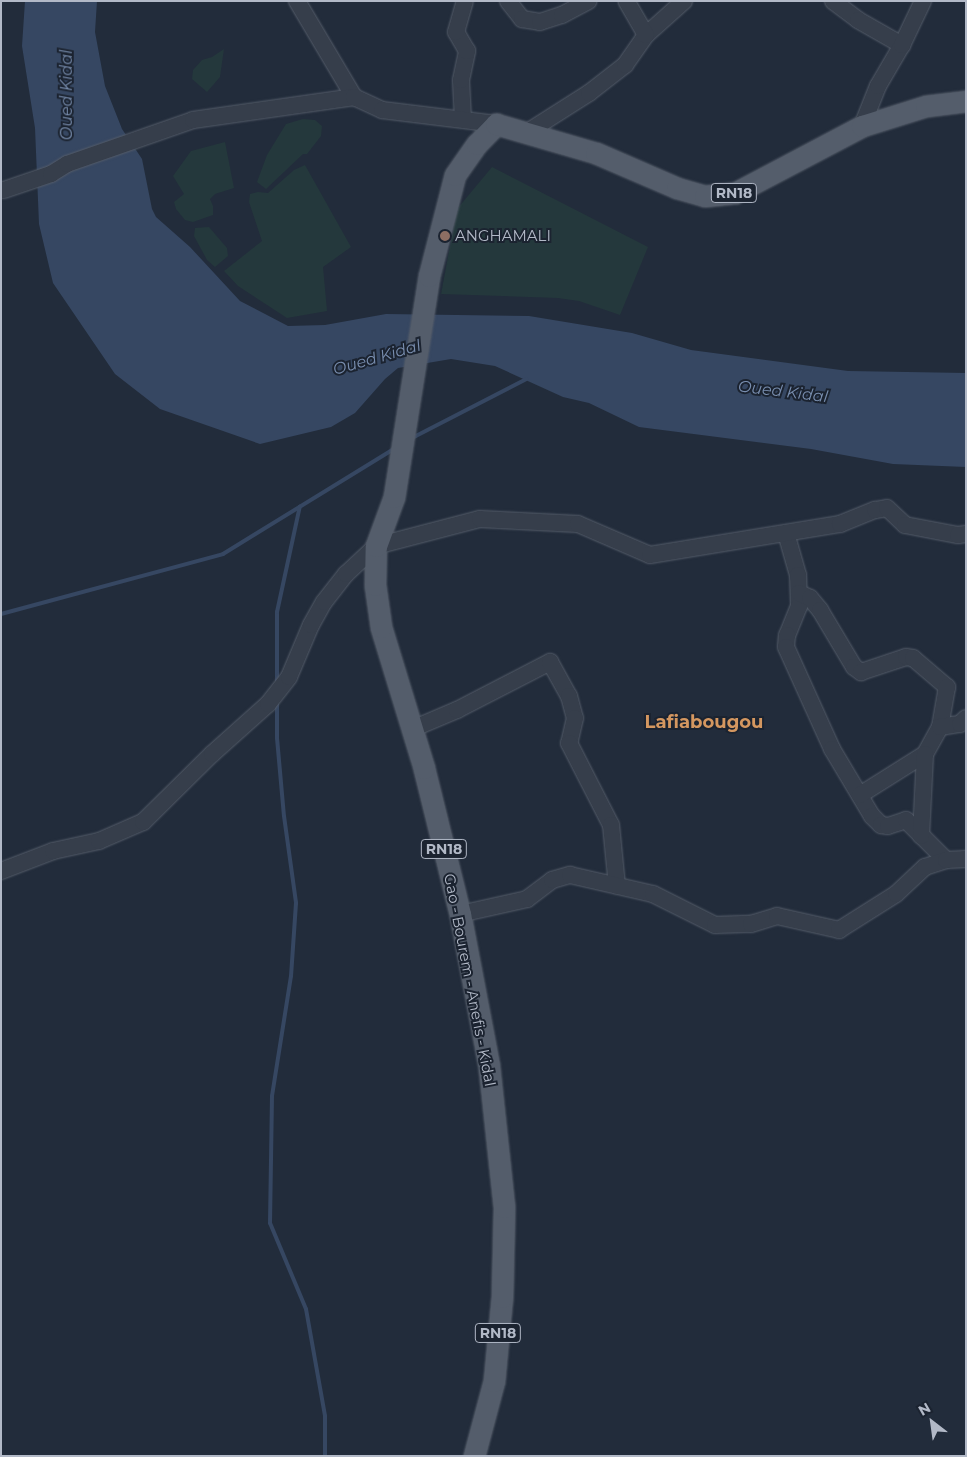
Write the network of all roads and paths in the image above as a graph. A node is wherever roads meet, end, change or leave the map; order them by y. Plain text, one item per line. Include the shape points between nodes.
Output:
1 (297, 1) edge
2 (465, 1) edge
3 (508, 1) edge
4 (588, 1) edge
5 (626, 1) edge
6 (684, 1) edge
7 (833, 1) edge
8 (923, 1) edge
9 (646, 35) junction
10 (902, 45) junction
11 (354, 98) junction
12 (966, 101) edge
13 (463, 119) junction
14 (496, 124) junction
15 (862, 126) junction
16 (526, 133) junction
17 (4, 190) dead end
18 (786, 533) junction
19 (966, 534) edge
20 (376, 546) junction
21 (799, 593) junction
22 (966, 718) edge
23 (940, 727) junction
24 (412, 729) junction
25 (924, 754) junction
26 (860, 795) junction
27 (922, 836) junction
28 (966, 859) edge
29 (946, 860) junction
30 (1, 871) edge
31 (617, 886) junction
32 (460, 914) junction
33 (474, 1456) edge

1 - 11 street
2 - 13 street via 456,32 468,51 461,80
3 - 4 street via 522,19 540,22
5 - 9 street
6 - 9 street
7 - 10 street via 858,20
8 - 10 street
9 - 16 street via 625,64 589,93
10 - 15 street via 878,86
11 - 13 street via 382,110
11 - 17 street via 193,120 67,164 51,174
12 - 15 main road, RN18 via 926,106
13 - 14 street
14 - 16 main road, RN18
14 - 20 main road, Gao - Bourem - Anefis - Kidal / RN18 via 455,175 429,276 394,497
15 - 16 main road, RN18 via 735,193 705,196 677,188 596,153
18 - 19 street via 840,524 887,508 905,525
18 - 20 street via 650,555 578,524 480,519
18 - 21 street via 798,575
20 - 24 main road, Gao - Bourem - Anefis - Kidal / RN18 via 375,585 381,627
20 - 30 street via 346,574 324,602 289,677 268,704 143,822 99,841 53,851
21 - 23 street via 810,598 820,610 854,666 861,672 906,657 913,658 947,687
21 - 26 street via 799,606 787,635 786,647 832,749
22 - 23 street via 960,724
23 - 25 street
24 - 31 street via 457,710 550,662 569,696 575,718 569,743 611,825
24 - 32 main road, Gao - Bourem - Anefis - Kidal / RN18
25 - 26 street
25 - 27 street
26 - 27 street via 881,825 906,820
27 - 29 street
28 - 29 street
29 - 31 street via 925,867 896,894 839,930 777,916 751,924 715,926 653,894
31 - 32 street via 570,875 552,880 527,899
32 - 33 main road, Gao - Bourem - Anefis - Kidal / RN18 via 489,1066 504,1208 502,1297 494,1381

